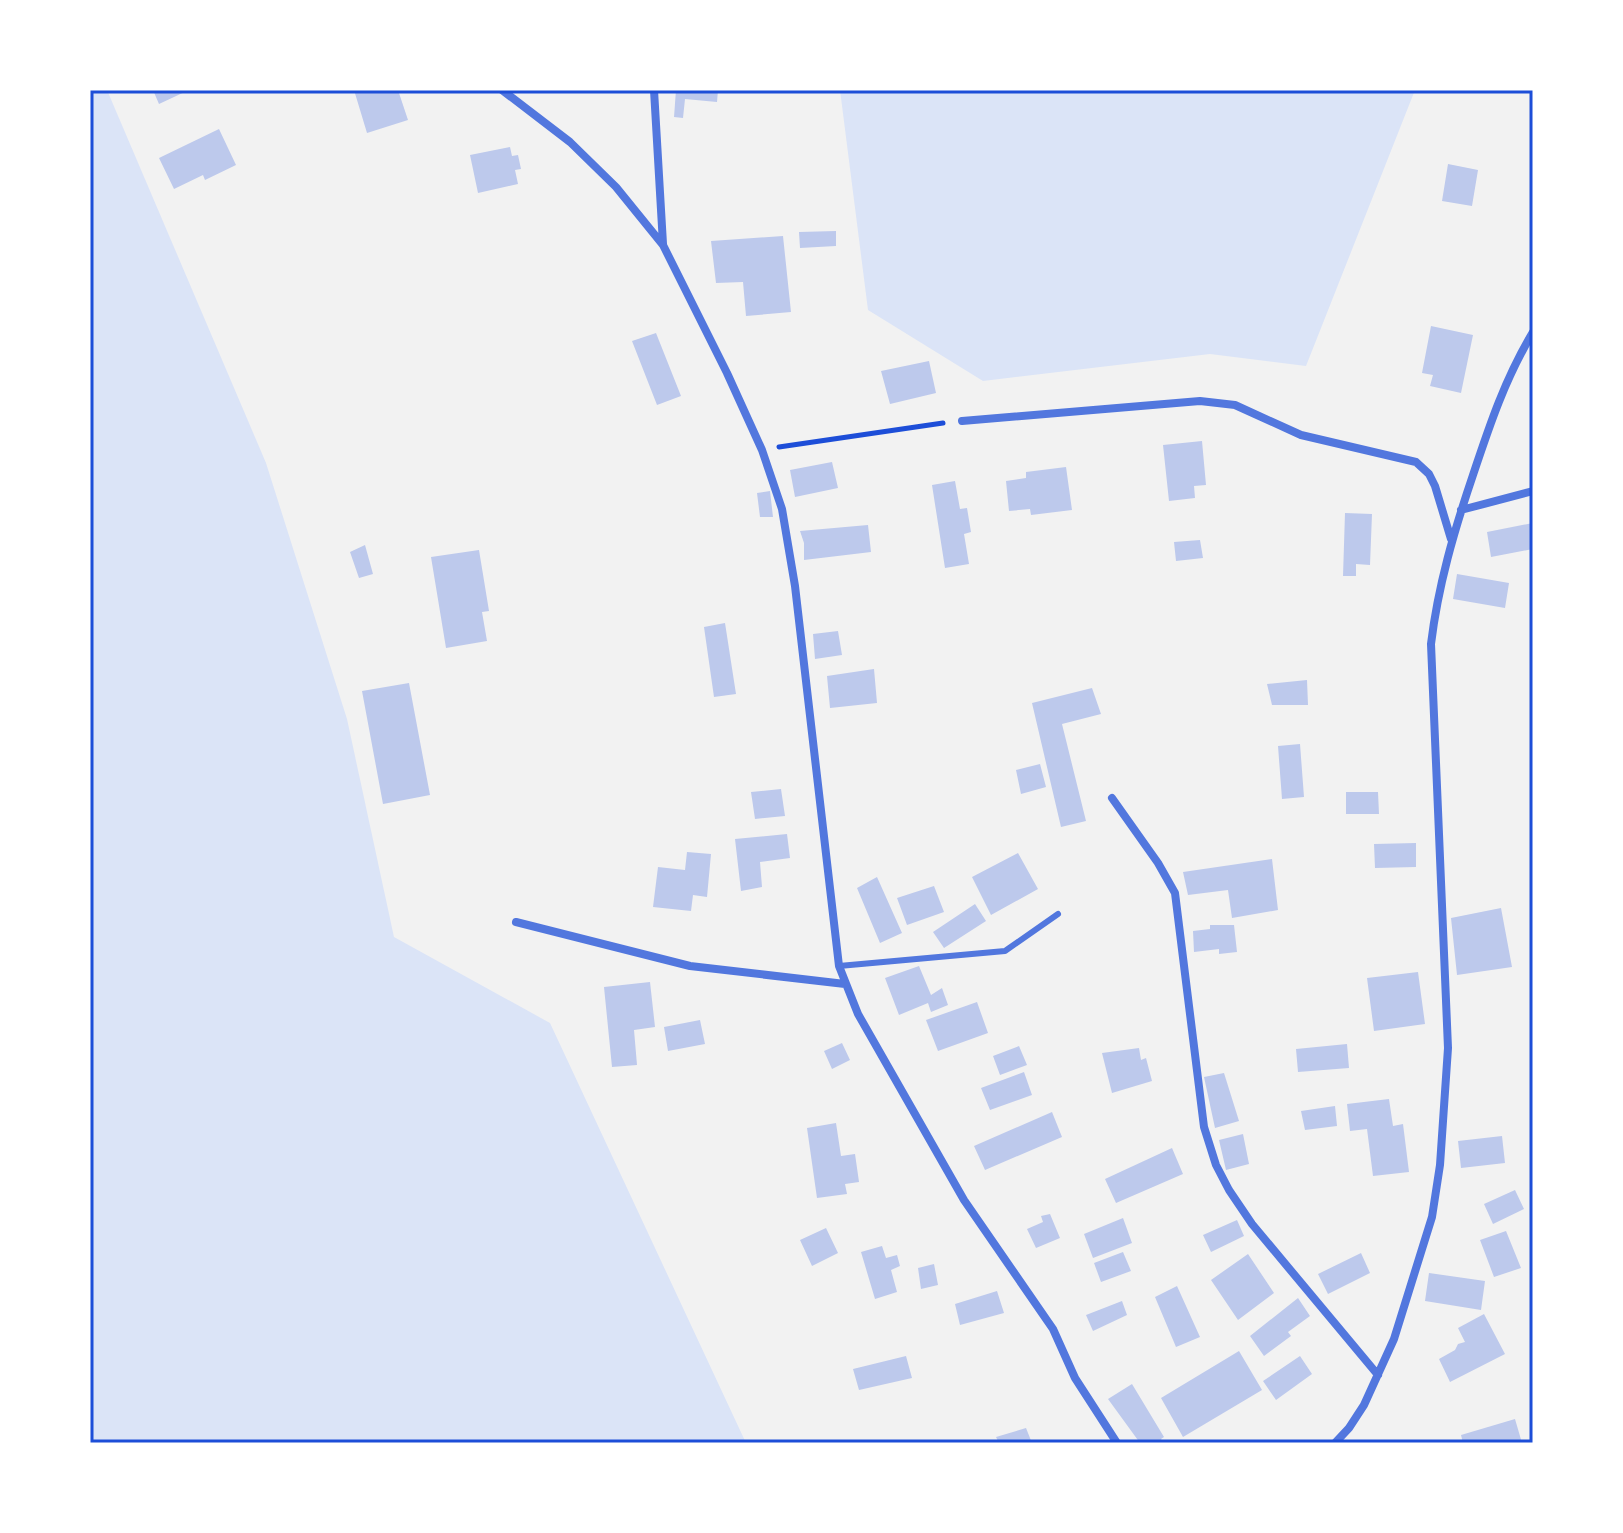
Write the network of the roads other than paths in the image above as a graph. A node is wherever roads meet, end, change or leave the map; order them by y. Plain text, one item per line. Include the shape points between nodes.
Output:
1 (502, 90) edge
2 (654, 90) edge
3 (512, 94) edge
4 (663, 245) junction
5 (1533, 332) edge
6 (962, 421) road end
7 (1533, 491) edge
8 (1461, 510) junction
9 (1451, 540) junction
10 (1112, 798) dead end
11 (1058, 914) dead end
12 (516, 922) dead end
13 (839, 966) junction
14 (845, 984) junction
15 (1378, 1375) junction
16 (1117, 1443) edge
17 (1335, 1443) edge

1 - 3 street
2 - 4 street
3 - 4 street via 616,187
4 - 13 street via 762,450 782,509
5 - 8 street via 1497,401
6 - 9 street via 1200,401 1235,405 1301,435 1416,462 1435,486
7 - 8 street
8 - 9 street
9 - 15 street via 1431,644 1446,1099 1432,1217
10 - 15 street via 1175,893 1204,1127 1216,1165 1252,1224
11 - 13 lane via 1005,951
12 - 14 street via 690,966
13 - 14 street
14 - 16 street via 964,1200 1053,1329 1075,1378
15 - 17 street via 1364,1405

